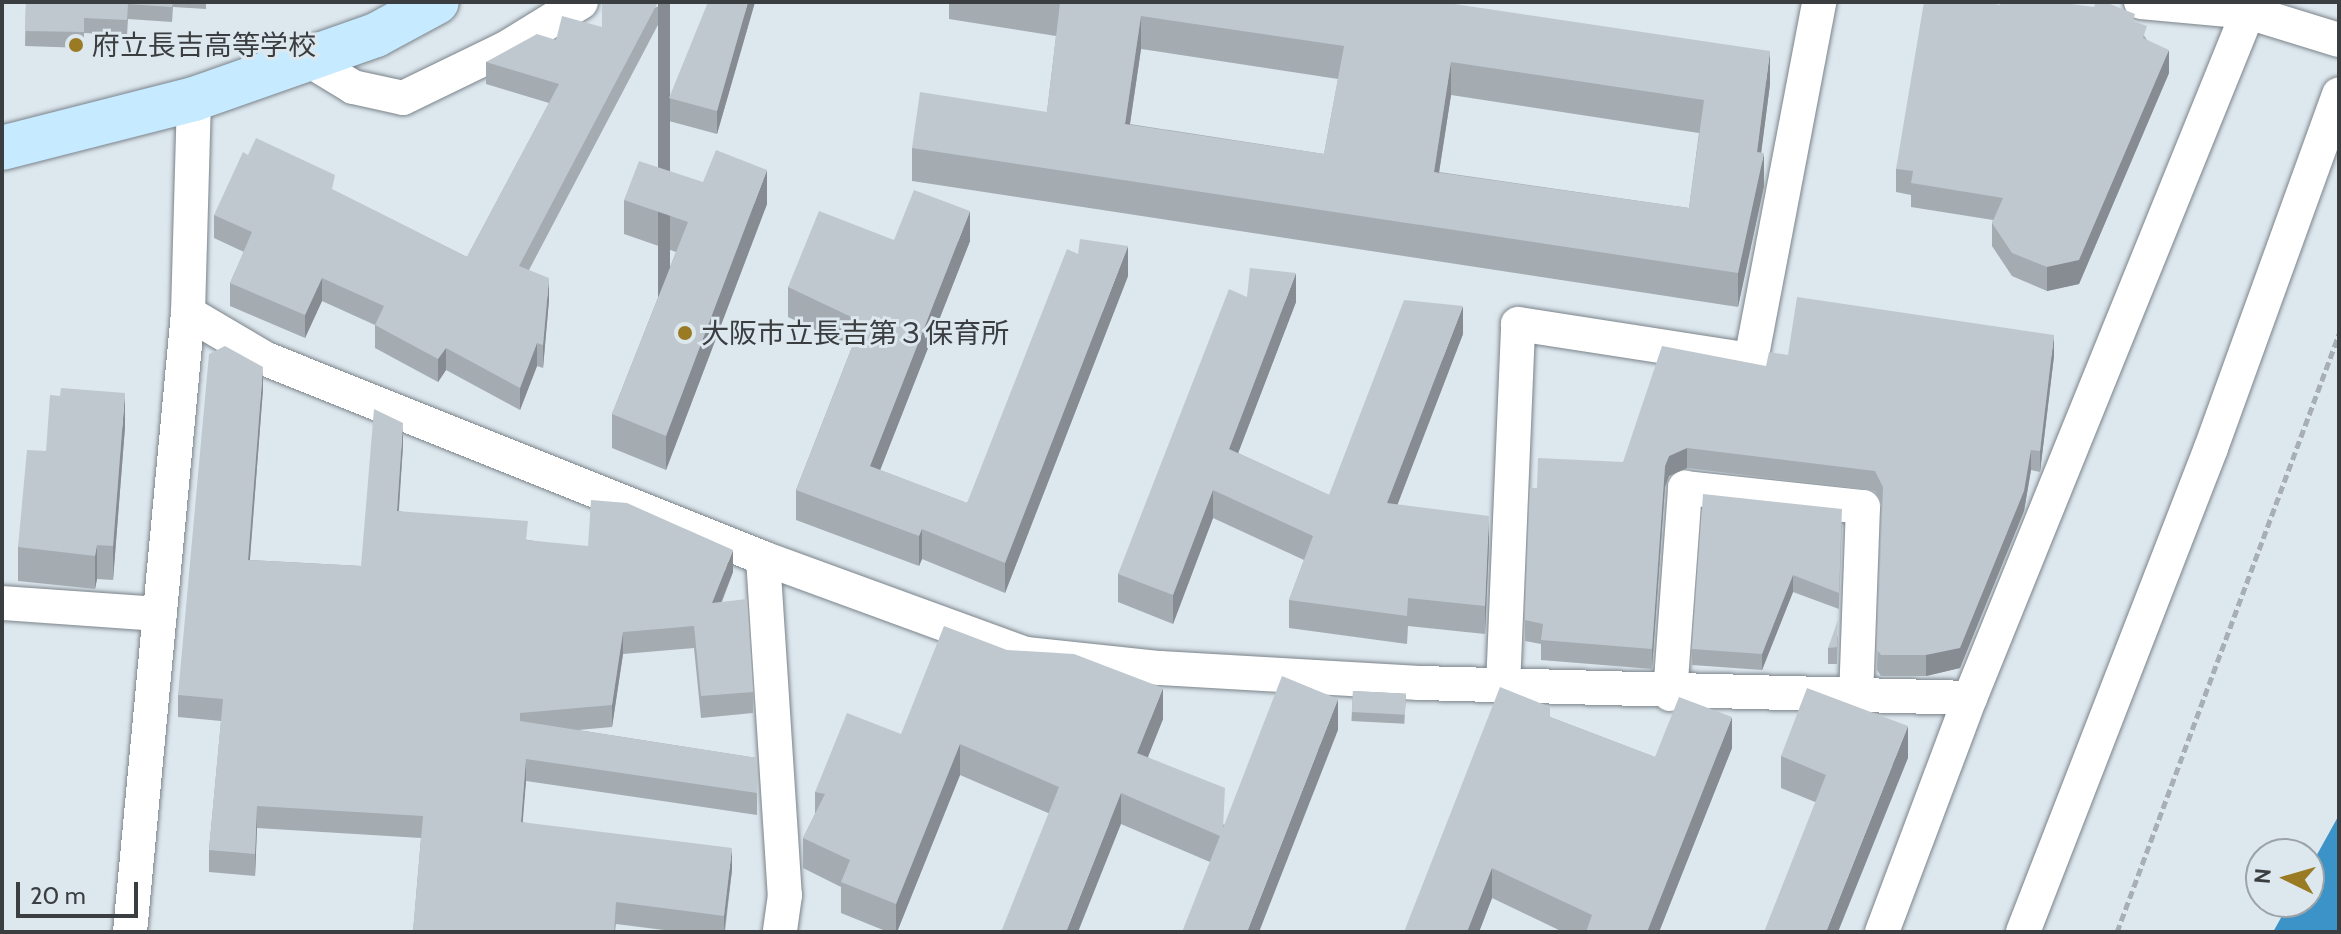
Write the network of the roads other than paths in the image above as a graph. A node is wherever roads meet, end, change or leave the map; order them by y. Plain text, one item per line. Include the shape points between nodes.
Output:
1 (437, 2) edge
2 (581, 2) edge
3 (1819, 2) edge
4 (2141, 2) edge
5 (2248, 12) junction
6 (2339, 40) edge
7 (307, 59) junction
8 (2339, 94) edge
9 (194, 99) junction
10 (2, 148) edge
11 (188, 313) junction
12 (763, 558) junction
13 (2, 603) edge
14 (160, 614) junction
15 (1503, 687) junction
16 (1670, 694) junction
17 (1856, 694) junction
18 (1970, 698) junction
19 (130, 932) edge
20 (780, 932) edge
21 (1882, 932) edge
22 (2023, 932) edge

1 - 7 street via 376,35
2 - 7 street via 506,48 403,98 353,87
3 - 15 street via 1751,360 1518,324
4 - 5 street
5 - 6 street
5 - 18 street
7 - 9 street
8 - 22 street via 2211,448
9 - 10 street
9 - 11 street
11 - 12 street via 266,359
11 - 14 street
12 - 15 street via 1026,654 1160,668
12 - 20 street via 785,895
13 - 14 street
14 - 19 street
15 - 16 street
16 - 17 street
16 - 17 street via 1685,488 1863,507
17 - 18 street
18 - 21 street

